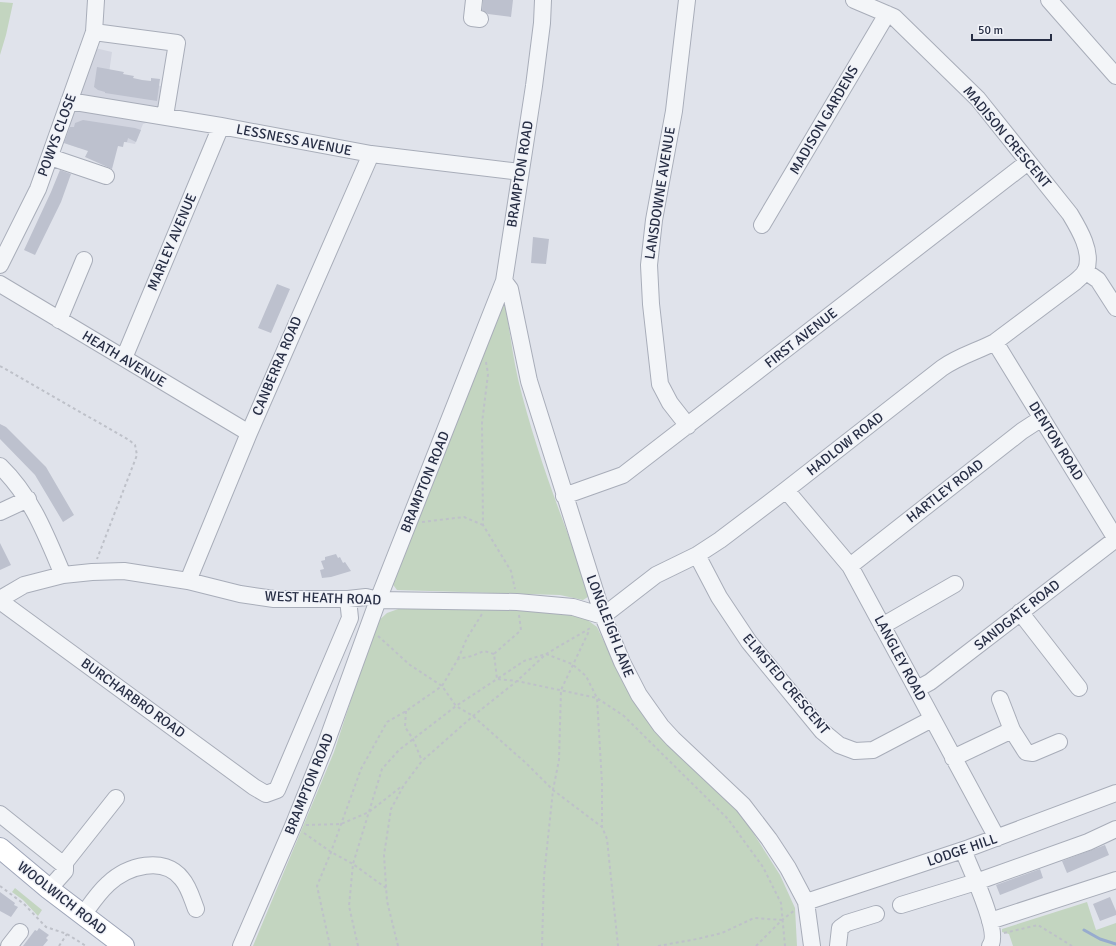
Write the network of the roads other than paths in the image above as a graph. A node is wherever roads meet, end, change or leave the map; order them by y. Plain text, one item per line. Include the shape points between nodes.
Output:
1 (96, 0) edge
2 (474, 0) edge
3 (543, 0) edge
4 (687, 0) edge
5 (854, 0) edge
6 (1055, 2) edge
7 (887, 14) junction
8 (480, 19) dead end
9 (94, 32) junction
10 (1116, 76) edge
11 (69, 101) junction
12 (165, 116) junction
13 (221, 126) junction
14 (371, 154) junction
15 (50, 157) junction
16 (1028, 162) junction
17 (520, 172) junction
18 (106, 176) dead end
19 (762, 225) dead end
20 (84, 260) dead end
21 (0, 265) edge
22 (1086, 271) junction
23 (504, 281) junction
24 (0, 284) edge
25 (1116, 308) edge
26 (59, 320) junction
27 (995, 342) junction
28 (124, 358) junction
29 (1042, 418) junction
30 (688, 426) junction
31 (249, 433) junction
32 (0, 466) edge
33 (786, 490) junction
34 (564, 496) junction
35 (28, 499) junction
36 (0, 512) edge
37 (1116, 539) edge
38 (697, 555) junction
39 (850, 566) junction
40 (63, 575) junction
41 (188, 581) junction
42 (956, 584) dead end
43 (348, 598) junction
44 (0, 600) edge
45 (378, 600) junction
46 (1020, 612) junction
47 (603, 616) junction
48 (882, 626) junction
49 (1079, 688) dead end
50 (917, 689) junction
51 (1000, 698) dead end
52 (932, 719) junction
53 (1012, 730) junction
54 (1059, 742) dead end
55 (953, 758) junction
56 (1116, 793) edge
57 (116, 798) dead end
58 (0, 814) edge
59 (1116, 829) edge
60 (997, 838) junction
61 (0, 848) edge
62 (963, 850) junction
63 (58, 861) junction
64 (0, 865) edge
65 (976, 882) junction
66 (1116, 882) edge
67 (48, 889) junction
68 (806, 902) junction
69 (901, 905) dead end
70 (196, 909) dead end
71 (876, 914) dead end
72 (83, 915) junction
73 (20, 932) dead end
74 (991, 935) edge
75 (10, 946) edge
76 (105, 946) edge
77 (124, 946) edge
78 (241, 946) edge
79 (812, 946) edge
80 (838, 946) edge

1 - 9 street, POWYS CLOSE
2 - 8 street via 472,18
3 - 17 street, BRAMPTON ROAD via 534,86
4 - 30 street, LANSDOWNE AVENUE via 674,111 648,265 660,384 670,403
5 - 7 street, MADISON CRESCENT
6 - 10 street
7 - 16 street, MADISON CRESCENT via 894,17 978,99
7 - 19 street, MADISON GARDENS
9 - 11 street, POWYS CLOSE
9 - 12 street via 177,43
11 - 12 street, LESSNESS AVENUE
11 - 15 street, POWYS CLOSE
12 - 13 street, LESSNESS AVENUE
13 - 14 street, LESSNESS AVENUE
13 - 28 street, MARLEY AVENUE
14 - 17 street, LESSNESS AVENUE
14 - 31 street, CANBERRA ROAD
15 - 18 street
15 - 21 street, POWYS CLOSE via 38,189
16 - 22 street, MADISON CRESCENT via 1077,226 1087,252
16 - 30 street, FIRST AVENUE
17 - 23 street, BRAMPTON ROAD
20 - 26 street
22 - 25 street via 1098,280
22 - 27 street, HADLOW ROAD
23 - 34 street, LONGLEIGH LANE via 510,289 529,381
23 - 45 street, BRAMPTON ROAD
24 - 26 street, HEATH AVENUE
26 - 28 street, HEATH AVENUE
27 - 29 street, DENTON ROAD
27 - 33 street, HADLOW ROAD via 946,364
28 - 31 street, HEATH AVENUE
29 - 37 street, DENTON ROAD
29 - 39 street, HARTLEY ROAD
30 - 34 street, FIRST AVENUE via 623,475
31 - 41 street, CANBERRA ROAD
32 - 35 street
33 - 38 street, HADLOW ROAD
33 - 39 street, LANGLEY ROAD
34 - 47 street, LONGLEIGH LANE
35 - 36 street
35 - 40 street
37 - 46 street, SANDGATE ROAD
38 - 47 street, HADLOW ROAD via 656,575
38 - 52 street, ELMSTED CRESCENT via 719,597 749,642 822,731 839,745 855,751 873,750
39 - 48 street, LANGLEY ROAD
40 - 41 street, WEST HEATH ROAD via 124,571
40 - 44 street, WEST HEATH ROAD via 24,586
41 - 43 street, WEST HEATH ROAD via 240,594 274,599
42 - 48 street
43 - 44 street, BURCHARBRO ROAD via 350,618 277,790 266,794
43 - 45 street, WEST HEATH ROAD via 366,597
45 - 47 street, WEST HEATH ROAD via 517,602 573,607
45 - 78 street, BRAMPTON ROAD via 324,749
46 - 49 street
46 - 50 street, SANDGATE ROAD via 930,682
47 - 68 street, LONGLEIGH LANE via 639,696 673,739 753,817 788,868
48 - 50 street, LANGLEY ROAD
50 - 52 street, LANGLEY ROAD
51 - 53 street
52 - 55 street, LANGLEY ROAD
53 - 54 street via 1026,752 1033,753
53 - 55 street
55 - 60 street, LANGLEY ROAD
56 - 60 street, LODGE HILL
57 - 63 street
58 - 63 street
59 - 65 street via 1088,842
60 - 62 street, LODGE HILL
61 - 67 main road, WOOLWICH ROAD
62 - 65 street
62 - 68 street, LODGE HILL
63 - 67 street via 65,866 65,871
64 - 76 main road, WOOLWICH ROAD
65 - 69 street
65 - 74 street
66 - 74 street
67 - 72 main road, WOOLWICH ROAD
68 - 79 street, LONGLEIGH LANE
70 - 72 street via 182,878 175,871 156,865 130,870 115,878
71 - 80 street via 847,923 840,928
72 - 77 main road, WOOLWICH ROAD
73 - 75 street

